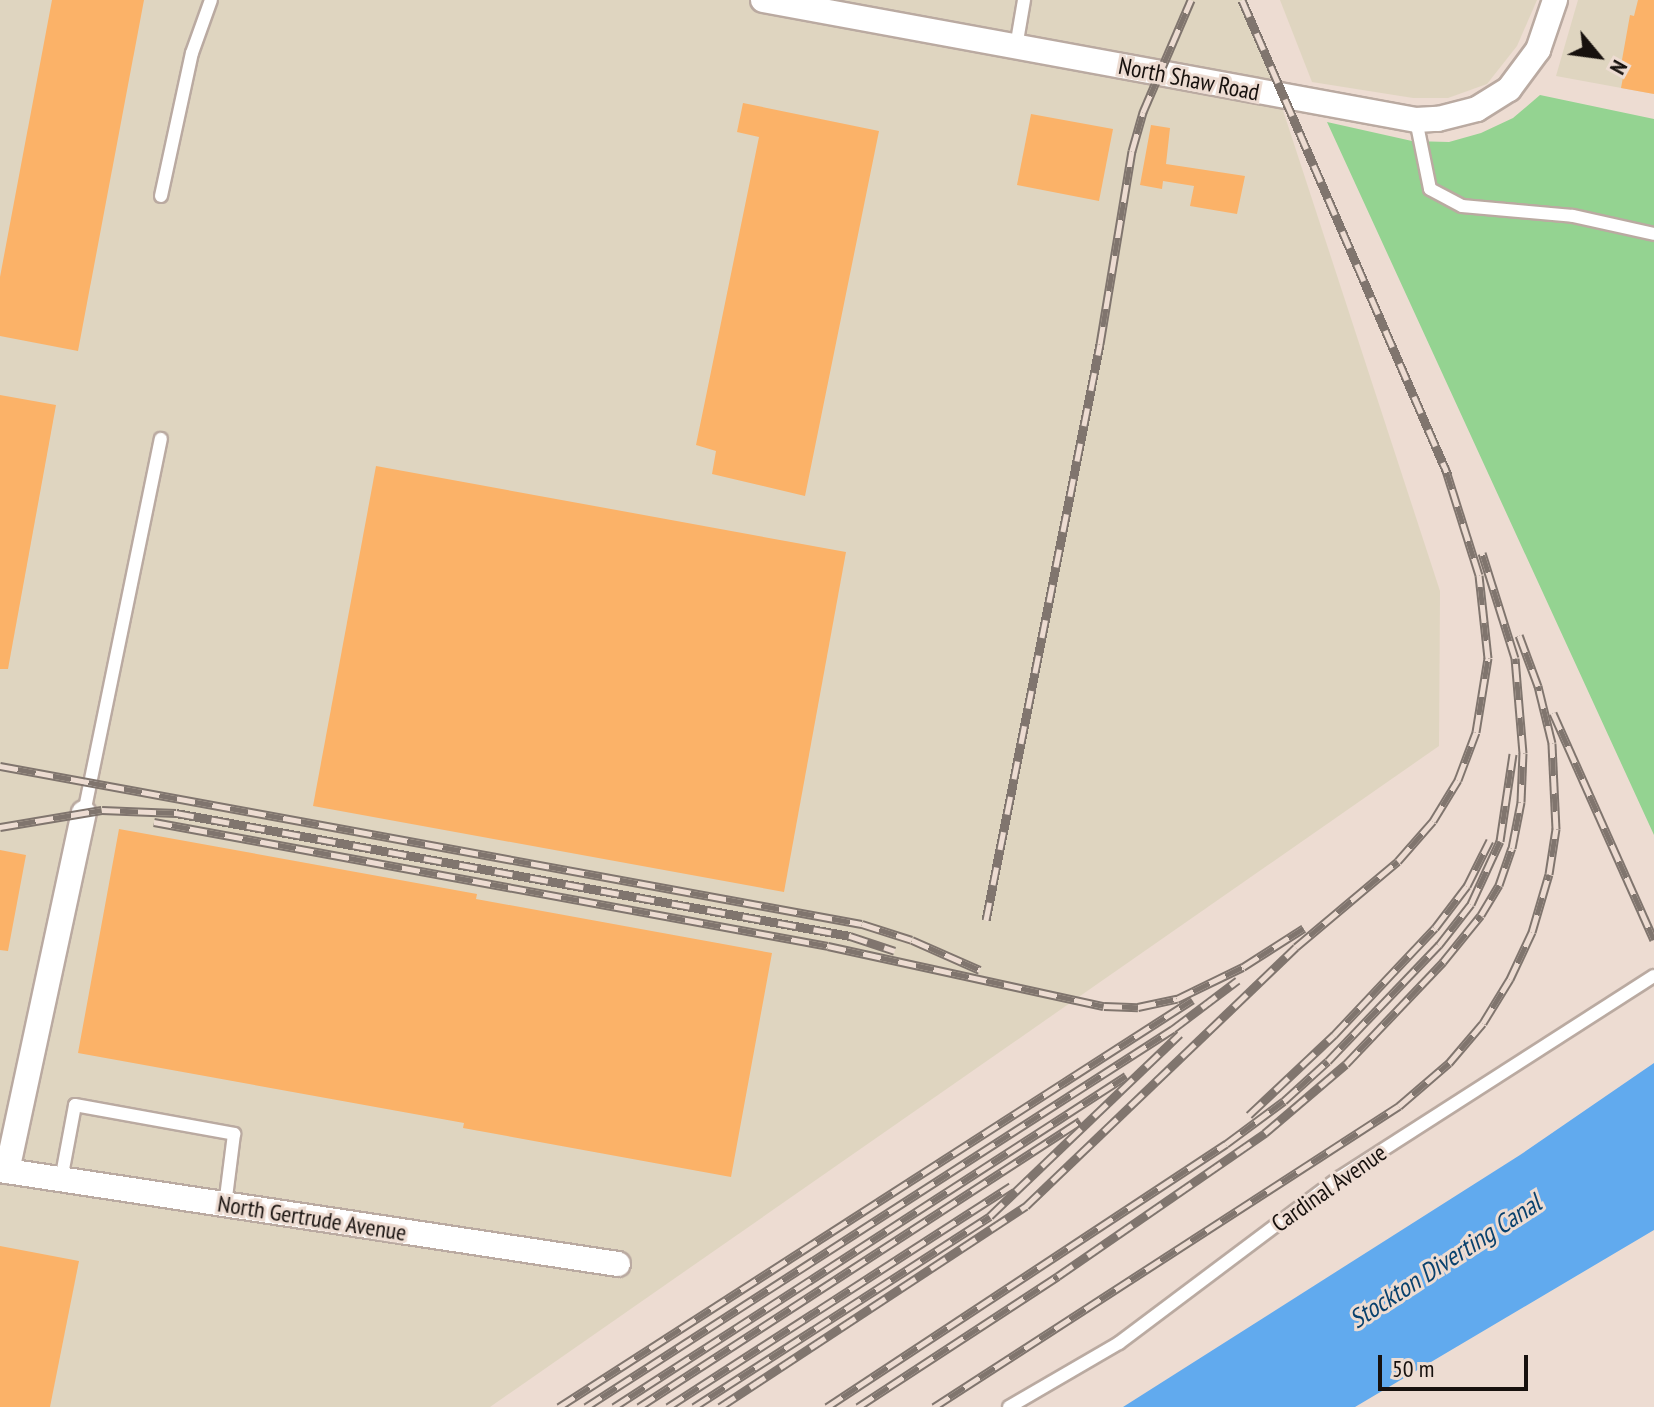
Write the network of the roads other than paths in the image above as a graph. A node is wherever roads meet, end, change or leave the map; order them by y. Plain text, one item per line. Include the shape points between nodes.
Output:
1 (211, 0) edge
2 (763, 0) edge
3 (1024, 0) edge
4 (1555, 0) edge
5 (1016, 47) junction
6 (1416, 120) junction
7 (161, 196) dead end
8 (1654, 234) edge
9 (161, 439) dead end
10 (84, 813) joint
11 (1654, 976) edge
12 (3, 1171) edge
13 (61, 1180) junction
14 (225, 1205) junction
15 (618, 1264) dead end
16 (1009, 1407) edge

1 - 7 lane via 192,53
2 - 5 street, North Shaw Road
3 - 5 lane
4 - 6 street, North Shaw Road via 1538,50 1509,89 1459,115
5 - 6 street, North Shaw Road
6 - 8 lane via 1430,189 1462,206 1573,216
9 - 10 lane
10 - 12 street, North Gertrude Avenue
11 - 16 lane, Cardinal Avenue via 1339,1178 1119,1343
12 - 13 street, North Gertrude Avenue
13 - 14 street, North Gertrude Avenue
13 - 14 lane via 75,1105 234,1134
14 - 15 street, North Gertrude Avenue

